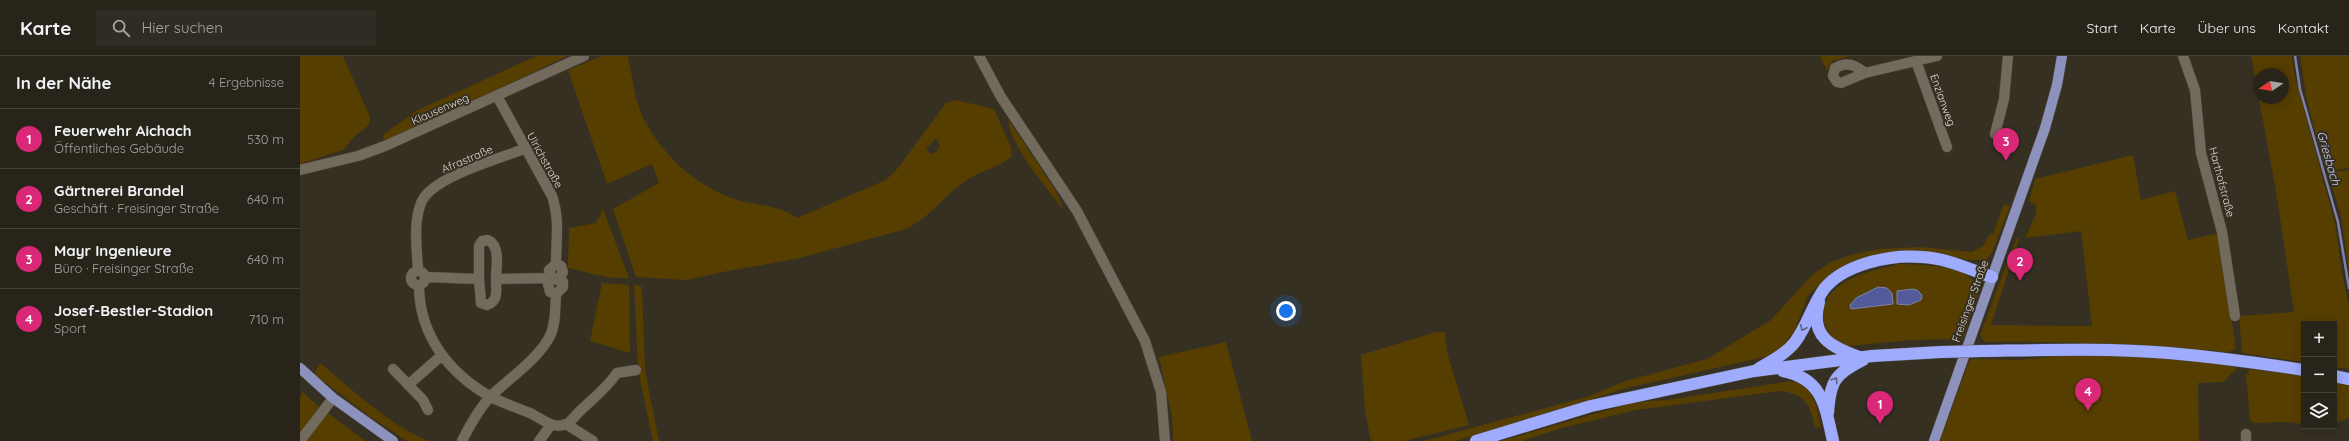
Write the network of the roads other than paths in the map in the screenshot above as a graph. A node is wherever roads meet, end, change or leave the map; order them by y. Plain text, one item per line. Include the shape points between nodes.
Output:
1 (584, 56) edge
2 (979, 56) edge
3 (1937, 56) edge
4 (2008, 56) edge
5 (2062, 56) edge
6 (2183, 56) edge
7 (1916, 61) junction
8 (1865, 73) dead end
9 (497, 96) junction
10 (1995, 134) dead end
11 (1947, 146) dead end
12 (524, 149) junction
13 (300, 170) edge
14 (1992, 277) junction
15 (421, 278) junction
16 (479, 279) junction
17 (496, 279) junction
18 (556, 279) junction
19 (1821, 294) junction
20 (2236, 316) dead end
21 (442, 356) junction
22 (1866, 356) junction
23 (300, 368) edge
24 (392, 369) dead end
25 (1774, 369) junction
26 (636, 370) dead end
27 (2301, 370) edge
28 (1754, 372) junction
29 (2337, 377) edge
30 (2349, 379) edge
31 (408, 385) junction
32 (491, 397) junction
33 (333, 398) junction
34 (428, 410) dead end
35 (1828, 417) junction
36 (566, 424) junction
37 (551, 425) junction
38 (300, 441) edge
39 (393, 441) edge
40 (462, 441) edge
41 (539, 441) edge
42 (594, 441) edge
43 (1164, 441) edge
44 (1476, 441) edge
45 (1833, 441) edge
46 (1934, 441) edge

1 - 9 street, Klausenweg
2 - 43 street via 1001,97 1077,211 1145,342 1161,392
3 - 7 street
4 - 10 street via 2004,99
5 - 14 main road, Freisinger Straße via 2052,107
6 - 20 street, Harthofstraße via 2194,90 2201,153 2222,233
7 - 8 street
7 - 11 street, Enzianweg
9 - 12 street, Ulrichstraße
9 - 13 street, Klausenweg via 385,146 358,156
12 - 15 street, Afrastraße via 447,180 428,194 421,203 418,216
12 - 18 street, Ulrichstraße via 556,207 556,264 561,266 563,272
14 - 19 highway via 1948,261 1912,256 1858,267 1838,277
14 - 46 main road, Freisinger Straße
15 - 16 street
15 - 21 street, Afrastraße via 419,302 424,321
16 - 17 street via 481,303 487,305 496,298
16 - 17 street via 479,246 482,241 488,240 494,242 496,247
17 - 18 street
18 - 32 street, Ulrichstraße via 563,282 563,287 556,294 554,321 547,341
19 - 22 highway via 1816,317 1820,332 1828,343 1835,347
19 -> 28 highway via 1790,348
21 - 31 street
21 - 32 street, Afrastraße via 463,377
22 - 25 highway
22 - 27 highway, bridge via 1983,351 2121,351 2225,358
35 -> 22 highway via 1831,389 1836,378
23 - 33 main road
24 - 31 street
25 - 28 highway
25 - 35 highway via 1800,375 1811,382 1820,394
26 - 36 street via 618,373
28 - 44 highway via 1592,406
29 - 30 highway
31 - 34 street via 423,400
32 - 37 street, Afrastraße
32 - 40 street, Ulrichstraße via 478,412
33 - 38 street
33 - 39 main road
35 - 45 highway
36 - 37 street
36 - 42 street
37 - 41 street

